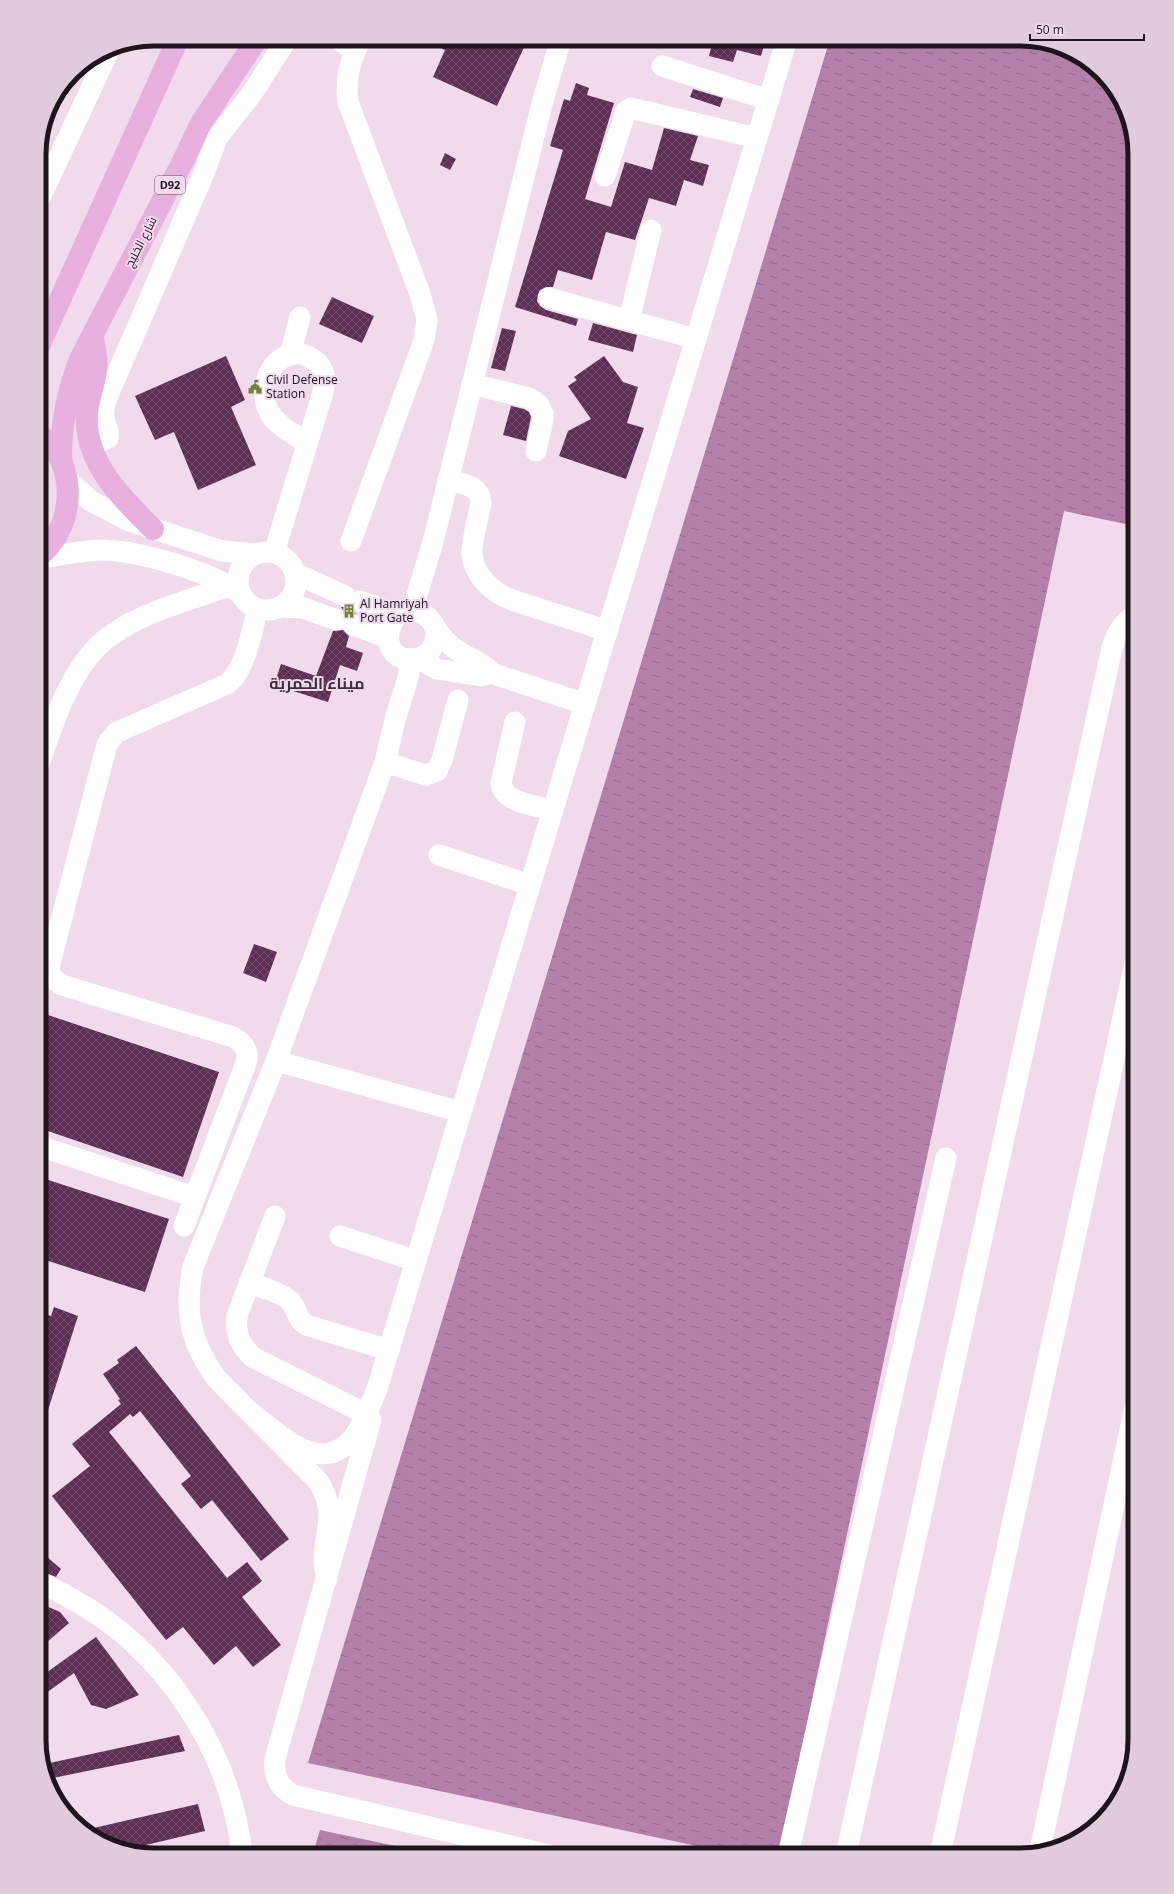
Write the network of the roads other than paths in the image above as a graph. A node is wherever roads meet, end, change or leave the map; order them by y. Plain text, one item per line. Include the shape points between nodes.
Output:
1 (175, 46) edge
2 (252, 46) edge
3 (283, 46) edge
4 (358, 46) edge
5 (559, 46) edge
6 (785, 46) edge
7 (97, 62) edge
8 (662, 66) dead end
9 (88, 72) edge
10 (769, 100) junction
11 (757, 138) junction
12 (605, 176) dead end
13 (46, 182) edge
14 (651, 230) dead end
15 (549, 298) dead end
16 (300, 317) dead end
17 (629, 320) junction
18 (46, 331) edge
19 (92, 337) junction
20 (696, 339) junction
21 (290, 355) junction
22 (472, 384) junction
23 (307, 443) junction
24 (46, 444) edge
25 (91, 446) junction
26 (536, 451) dead end
27 (64, 469) junction
28 (448, 480) junction
29 (153, 529) junction
30 (351, 541) dead end
31 (46, 549) edge
32 (265, 554) junction
33 (46, 556) edge
34 (296, 573) junction
35 (235, 590) junction
36 (282, 607) junction
37 (258, 609) junction
38 (406, 613) junction
39 (1128, 621) edge
40 (436, 629) junction
41 (608, 631) junction
42 (388, 638) junction
43 (415, 659) junction
44 (491, 673) junction
45 (458, 700) dead end
46 (585, 704) junction
47 (515, 722) dead end
48 (46, 746) edge
49 (385, 762) junction
50 (553, 810) junction
51 (439, 856) dead end
52 (530, 885) junction
53 (1128, 996) edge
54 (276, 1061) junction
55 (461, 1112) junction
56 (46, 1148) edge
57 (946, 1158) dead end
58 (195, 1197) junction
59 (275, 1216) dead end
60 (184, 1226) dead end
61 (340, 1236) dead end
62 (416, 1261) junction
63 (249, 1283) junction
64 (389, 1350) junction
65 (377, 1389) junction
66 (366, 1414) junction
67 (254, 1415) junction
68 (1128, 1440) edge
69 (327, 1579) junction
70 (46, 1586) edge
71 (1041, 1846) edge
72 (241, 1848) edge
73 (519, 1848) edge
74 (790, 1848) edge
75 (848, 1848) edge
76 (942, 1848) edge

1 - 18 main road
2 - 19 main road, شارع الخليج / D92 via 192,140
3 - 25 street via 255,89 217,138 108,395 104,410 108,438
4 - 30 street via 347,79 348,102 420,294 427,320 424,340
5 - 22 street
6 - 10 street
7 - 9 street
8 - 10 street
9 - 13 street
10 - 11 street
11 - 12 street via 631,108 626,110
11 - 20 street
14 - 17 street
15 - 17 street
16 - 21 street
17 - 20 street
19 - 25 main road via 97,364 87,414
19 - 27 main road, شارع الخليج / D92 via 80,359 64,408 61,433
20 - 41 street
21 - 23 street via 302,354 313,359 322,368 325,380
21 - 23 street via 280,361 269,375 264,391 265,403 277,423
22 - 26 street via 529,398 538,404 543,419
22 - 28 street
23 - 32 street
24 - 27 main road
25 - 29 main road via 102,472
27 - 29 street via 91,501 127,520
27 - 31 main road, شارع الخليج via 68,501 63,523
28 - 38 street via 433,542
28 - 41 street via 471,486 479,493 481,502 472,554 480,574 492,590 512,600
29 - 32 street via 222,552
32 - 34 street via 288,560
32 - 35 street via 249,558 240,571
33 - 35 street via 103,550 124,552 213,577
34 - 36 street via 293,596
34 - 38 street via 353,598
35 - 37 street
35 - 48 street via 140,618 97,647 66,695
36 - 37 street via 266,611
36 - 42 street via 303,608
37 - 58 street via 241,668 233,680 116,733 107,744 48,967 51,977 62,985 234,1037 243,1044 247,1053 246,1064
38 - 40 street via 420,612 427,616
38 - 42 street via 390,625
39 - 75 street via 1118,631 1112,648
40 - 43 street via 431,651
40 - 44 street via 453,648 488,668
41 - 46 street
42 - 43 street via 389,644 400,657
43 - 44 street via 437,669 482,676
43 - 49 street via 396,716
44 - 46 street
45 - 49 street via 437,771 425,775
46 - 50 street
47 - 50 street via 502,788 509,798
49 - 54 street
50 - 52 street
51 - 52 street
52 - 55 street
53 - 76 street
54 - 55 street
54 - 67 street via 193,1267 188,1290 188,1314 193,1337 202,1359 216,1378
55 - 62 street
56 - 58 street
57 - 74 street
58 - 60 street
59 - 63 street
61 - 62 street
62 - 64 street
63 - 64 street via 289,1300 298,1318 306,1325
63 - 66 street via 236,1326 239,1340 247,1352 258,1361
64 - 65 street
65 - 66 street
65 - 69 street via 374,1412
66 - 67 street via 352,1439 342,1447 330,1452 316,1453 292,1444
67 - 69 street via 318,1480 325,1491 330,1516 324,1561
68 - 71 street
69 - 73 street via 275,1759 279,1784 293,1795
70 - 72 street via 91,1609 132,1641 163,1672 189,1708 210,1746 240,1828

